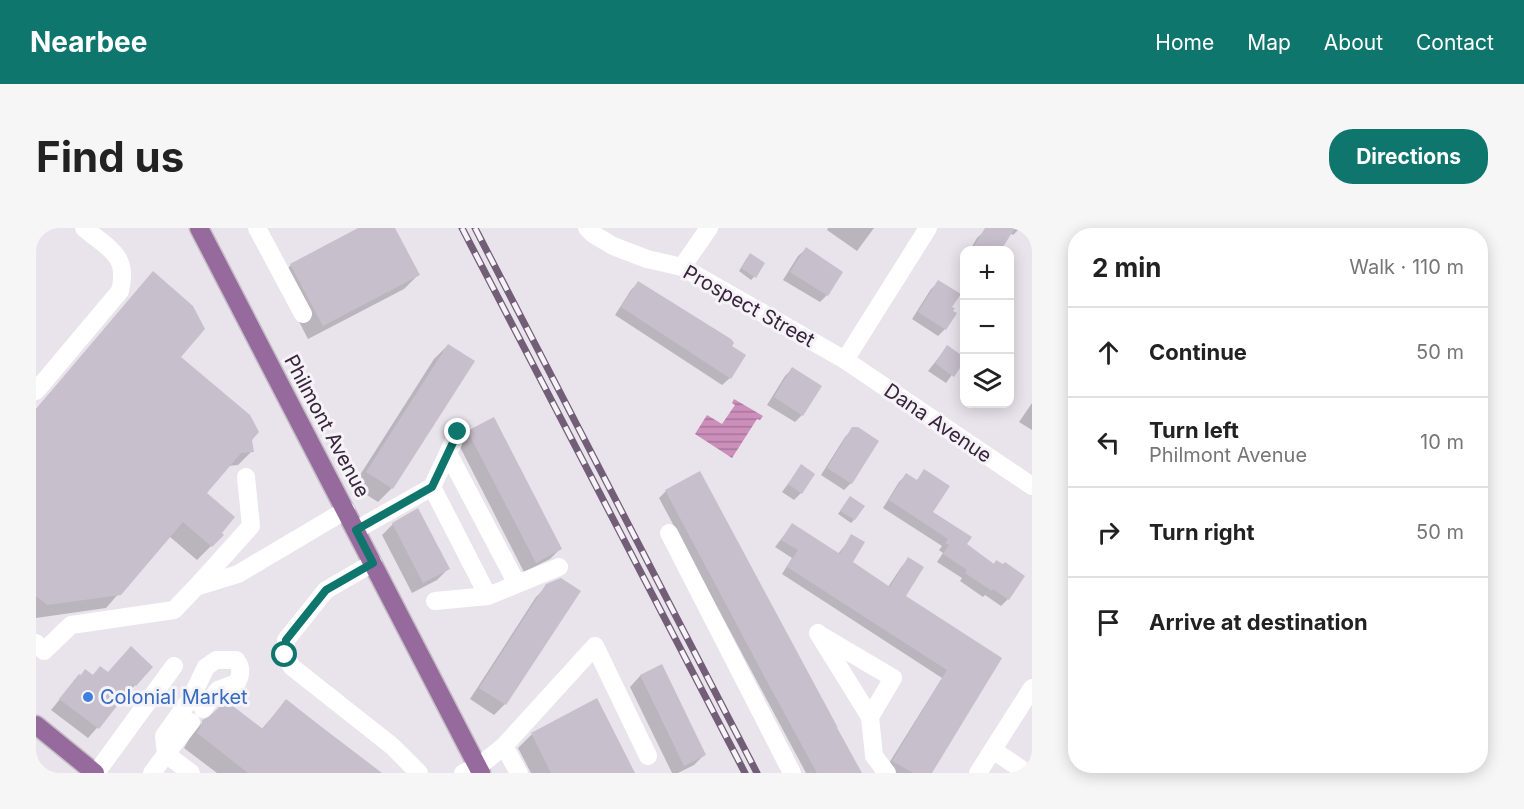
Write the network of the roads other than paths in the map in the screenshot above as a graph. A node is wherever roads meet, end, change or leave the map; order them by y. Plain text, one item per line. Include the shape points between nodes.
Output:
1 (84, 228) edge
2 (199, 228) edge
3 (257, 228) edge
4 (587, 228) edge
5 (710, 228) edge
6 (928, 228) edge
7 (682, 267) junction
8 (303, 314) dead end
9 (844, 360) junction
10 (36, 392) edge
11 (458, 432) dead end
12 (448, 453) junction
13 (246, 477) dead end
14 (1032, 486) edge
15 (432, 487) junction
16 (346, 510) junction
17 (356, 530) junction
18 (669, 533) dead end
19 (373, 563) junction
20 (559, 567) dead end
21 (517, 584) junction
22 (196, 587) junction
23 (488, 596) junction
24 (435, 601) dead end
25 (36, 643) edge
26 (174, 666) dead end
27 (1032, 688) edge
28 (870, 717) junction
29 (36, 725) edge
30 (504, 746) junction
31 (993, 750) junction
32 (166, 754) junction
33 (648, 756) dead end
34 (474, 771) edge
35 (95, 773) edge
36 (152, 773) edge
37 (192, 773) edge
38 (419, 773) edge
39 (519, 773) edge
40 (792, 773) edge
41 (887, 773) edge
42 (978, 773) edge
43 (1022, 773) edge

1 - 10 street via 117,255 124,273 120,291
2 - 16 main road, Philmont Avenue
3 - 8 street
4 - 7 street, Prospect Street via 613,246
5 - 7 street
6 - 9 street
7 - 9 street, Prospect Street
9 - 14 street, Dana Avenue
11 - 12 street
12 - 15 street
12 - 21 street
13 - 22 street via 251,526
15 - 17 street
15 - 23 street
16 - 17 main road, Philmont Avenue
16 - 22 street via 238,574
17 - 19 main road, Philmont Avenue
18 - 40 street
19 - 34 main road, Philmont Avenue
19 - 38 street via 326,590 286,640 285,655 292,667 392,746
20 - 21 street
21 - 23 street
22 - 25 street via 174,610 71,625 44,651
23 - 24 street
26 - 35 street
27 - 31 street
28 - 28 street via 847,680 818,633 893,678
28 - 41 street via 874,756
29 - 35 main road
30 - 33 street via 595,646
30 - 34 street
30 - 39 street
31 - 42 street
31 - 43 street
32 - 32 street via 218,690 237,683 240,666 236,660 216,660 206,668 191,698 164,735
32 - 36 street
32 - 37 street

